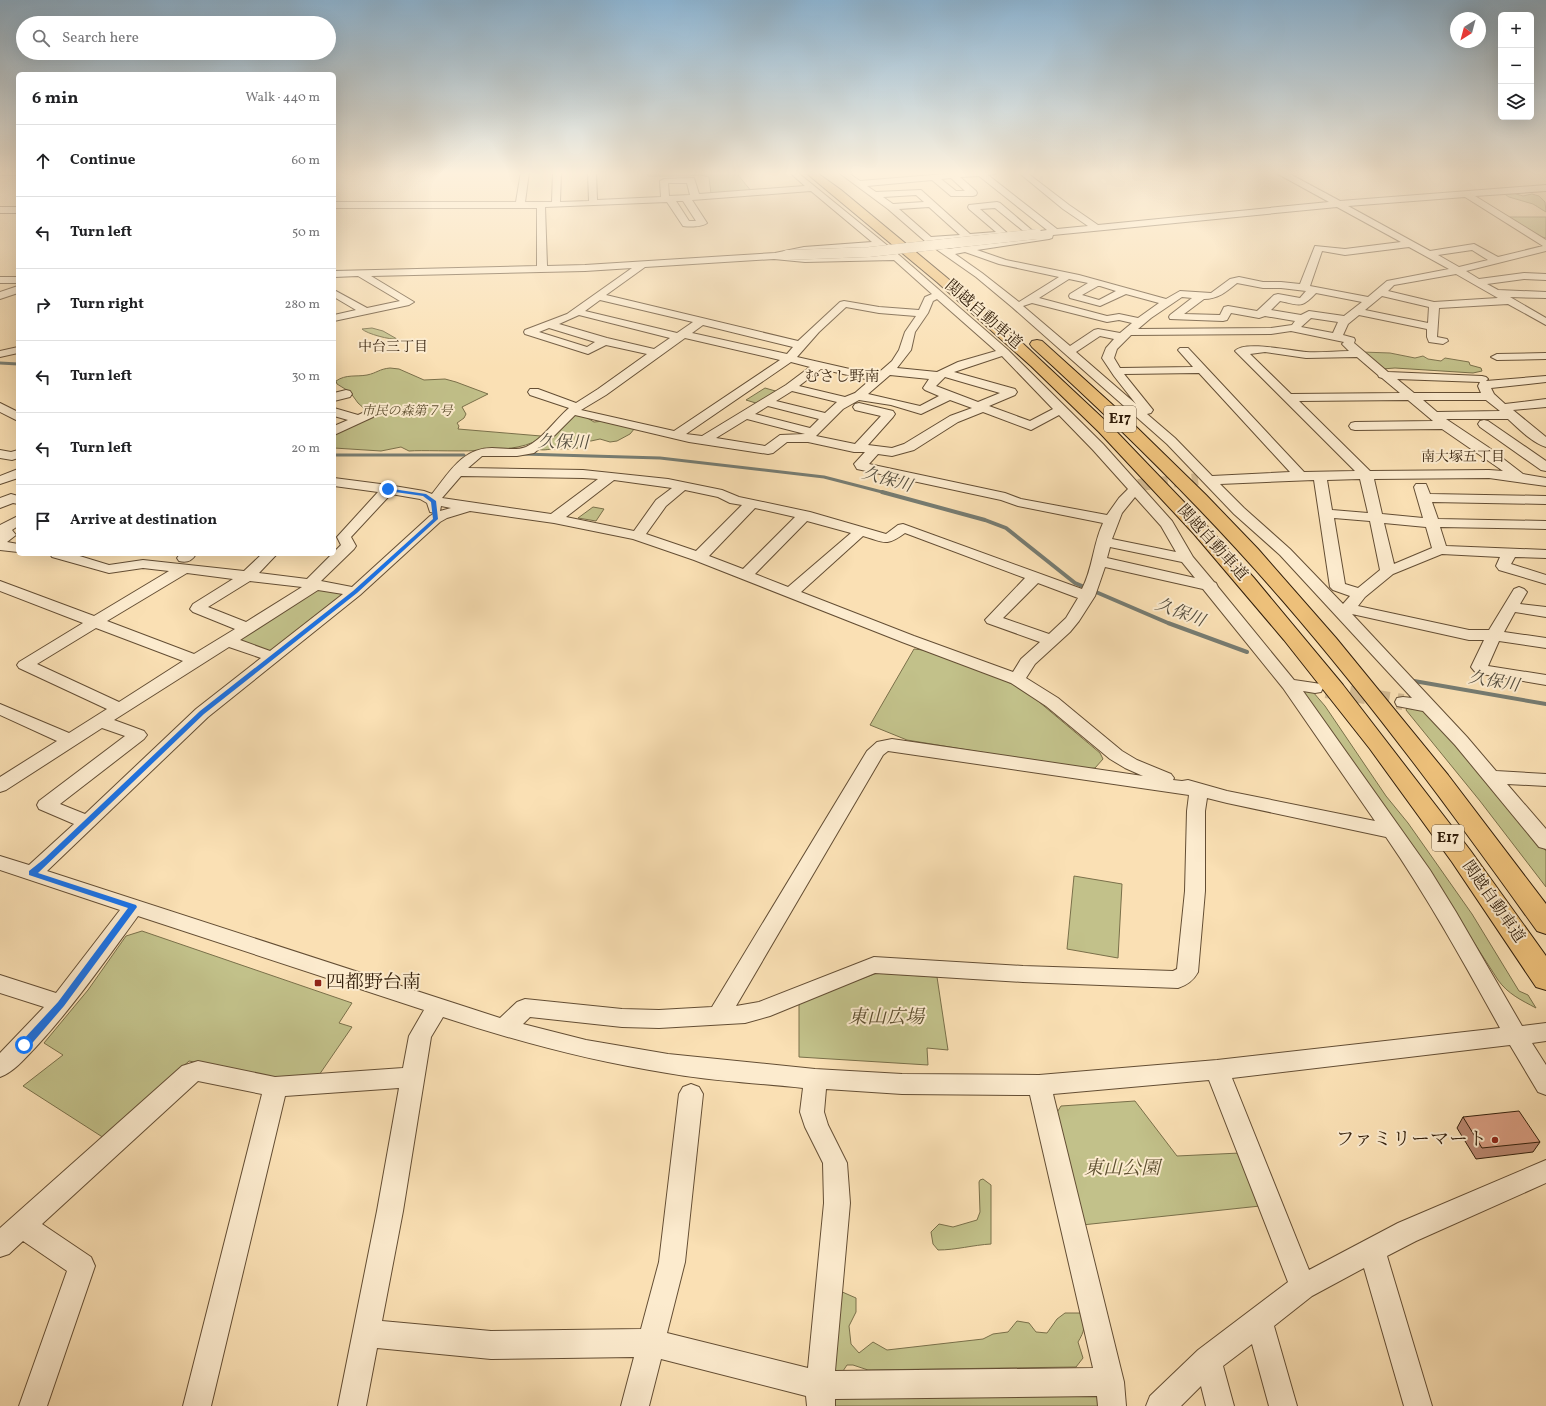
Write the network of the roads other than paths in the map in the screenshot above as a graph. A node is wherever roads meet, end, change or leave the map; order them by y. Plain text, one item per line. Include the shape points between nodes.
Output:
1 (542, 238) edge
2 (872, 238) edge
3 (891, 238) edge
4 (908, 238) edge
5 (926, 238) edge
6 (952, 238) edge
7 (993, 238) edge
8 (1044, 238) edge
9 (1398, 238) edge
10 (1542, 239) edge
11 (929, 240) junction
12 (880, 244) junction
13 (1409, 244) junction
14 (1546, 244) edge
15 (1546, 248) edge
16 (966, 249) junction
17 (946, 252) junction
18 (1535, 252) junction
19 (1429, 254) junction
20 (775, 256) junction
21 (896, 256) junction
22 (1546, 259) edge
23 (1502, 260) junction
24 (1444, 264) junction
25 (641, 266) junction
26 (542, 269) junction
27 (1457, 271) junction
28 (359, 273) junction
29 (336, 274) edge
30 (1067, 276) junction
31 (1524, 276) junction
32 (1425, 277) junction
33 (1546, 277) edge
34 (0, 280) edge
35 (16, 280) edge
36 (1476, 282) junction
37 (1095, 283) junction
38 (1309, 288) junction
39 (16, 290) edge
40 (1124, 291) junction
41 (1379, 292) junction
42 (1495, 293) junction
43 (336, 294) edge
44 (939, 294) junction
45 (1546, 295) edge
46 (0, 296) edge
47 (598, 296) junction
48 (1201, 296) junction
49 (1030, 299) junction
50 (1370, 300) junction
51 (1509, 301) junction
52 (1166, 302) junction
53 (1016, 305) junction
54 (1434, 305) junction
55 (365, 312) junction
56 (578, 312) junction
57 (1263, 312) junction
58 (1358, 312) junction
59 (923, 313) junction
60 (336, 318) edge
61 (1304, 319) junction
62 (1347, 320) junction
63 (702, 321) junction
64 (1140, 322) junction
65 (1546, 322) edge
66 (549, 325) junction
67 (1432, 327) junction
68 (1291, 328) junction
69 (1125, 334) junction
70 (681, 335) junction
71 (1337, 337) junction
72 (604, 341) junction
73 (1443, 341) dead end
74 (799, 345) junction
75 (16, 350) edge
76 (1184, 350) dead end
77 (1070, 351) junction
78 (1004, 352) junction
79 (656, 353) junction
80 (0, 354) edge
81 (1360, 354) junction
82 (1546, 356) edge
83 (790, 358) junction
84 (819, 365) junction
85 (1201, 370) junction
86 (888, 371) junction
87 (1116, 371) junction
88 (941, 374) junction
89 (1383, 375) junction
90 (879, 379) junction
91 (1546, 379) edge
92 (1512, 383) junction
93 (1484, 384) junction
94 (790, 388) junction
95 (534, 392) dead end
96 (950, 395) junction
97 (859, 396) junction
98 (1410, 397) junction
99 (1288, 398) junction
100 (767, 402) junction
101 (845, 402) junction
102 (1546, 403) edge
103 (901, 404) junction
104 (0, 406) edge
105 (981, 407) junction
106 (575, 409) junction
107 (1061, 410) junction
108 (1506, 411) junction
109 (336, 412) edge
110 (889, 414) junction
111 (747, 415) junction
112 (16, 416) edge
113 (1433, 416) junction
114 (827, 418) junction
115 (1484, 424) dead end
116 (1445, 425) junction
117 (1355, 426) dead end
118 (336, 430) edge
119 (676, 434) junction
120 (811, 435) junction
121 (1168, 438) junction
122 (704, 440) junction
123 (1546, 443) edge
124 (859, 447) junction
125 (875, 449) junction
126 (0, 454) edge
127 (16, 455) edge
128 (1546, 466) edge
129 (458, 472) junction
130 (16, 474) edge
131 (1416, 474) junction
132 (1366, 475) junction
133 (611, 476) junction
134 (1300, 476) junction
135 (1320, 476) junction
136 (1520, 478) junction
137 (1205, 479) junction
138 (0, 480) edge
139 (1546, 482) edge
140 (336, 485) edge
141 (1135, 486) junction
142 (681, 487) junction
143 (388, 489) junction
144 (1424, 498) junction
145 (16, 499) edge
146 (1546, 500) edge
147 (433, 501) junction
148 (0, 504) edge
149 (751, 504) junction
150 (472, 507) junction
151 (1325, 513) junction
152 (805, 515) junction
153 (1376, 518) junction
154 (435, 519) junction
155 (554, 519) junction
156 (1109, 520) junction
157 (16, 521) edge
158 (1431, 523) junction
159 (1546, 525) edge
160 (861, 532) junction
161 (638, 536) junction
162 (0, 541) edge
163 (1104, 541) junction
164 (0, 546) edge
165 (16, 548) edge
166 (1440, 550) junction
167 (1510, 552) junction
168 (1546, 554) edge
169 (64, 556) edge
170 (268, 556) edge
171 (699, 557) junction
172 (1187, 559) junction
173 (186, 560) edge
174 (1099, 561) junction
175 (1388, 571) junction
176 (745, 575) junction
177 (247, 576) junction
178 (1035, 577) junction
179 (1546, 580) edge
180 (313, 584) junction
181 (0, 586) edge
182 (1211, 586) junction
183 (1089, 591) junction
184 (355, 592) junction
185 (1519, 592) dead end
186 (790, 593) junction
187 (1360, 594) junction
188 (1512, 607) junction
189 (1346, 611) junction
190 (1546, 612) edge
191 (97, 622) junction
192 (248, 629) junction
193 (1494, 635) junction
194 (1050, 640) junction
195 (228, 641) junction
196 (1546, 643) edge
197 (272, 657) junction
198 (197, 661) junction
199 (1017, 678) junction
200 (1546, 680) edge
201 (1290, 684) junction
202 (1315, 688) tunnel mouth
203 (1403, 702) tunnel mouth
204 (1428, 706) junction
205 (0, 709) edge
206 (120, 709) junction
207 (101, 721) junction
208 (70, 740) junction
209 (1492, 777) junction
210 (1546, 780) edge
211 (0, 786) edge
212 (1199, 790) junction
213 (86, 822) junction
214 (1391, 831) junction
215 (1546, 842) edge
216 (0, 863) edge
217 (32, 873) junction
218 (133, 907) junction
219 (1546, 924) edge
220 (1546, 979) edge
221 (0, 984) edge
222 (61, 1004) junction
223 (438, 1006) junction
224 (718, 1016) junction
225 (504, 1028) junction
226 (1546, 1032) edge
227 (1516, 1036) junction
228 (0, 1067) edge
229 (1217, 1070) junction
230 (413, 1077) junction
231 (815, 1079) junction
232 (1039, 1085) junction
233 (1546, 1085) edge
234 (275, 1087) junction
235 (691, 1094) dead end
236 (1546, 1171) edge
237 (22, 1225) junction
238 (0, 1245) edge
239 (1372, 1250) junction
240 (1303, 1288) junction
241 (1259, 1321) junction
242 (367, 1334) junction
243 (651, 1343) junction
244 (1208, 1360) junction
245 (1111, 1394) edge
246 (820, 1395) edge
247 (33, 1406) edge
248 (196, 1406) edge
249 (352, 1406) edge
250 (635, 1406) edge
251 (1160, 1406) edge
252 (1220, 1406) edge
253 (1283, 1406) edge
254 (1418, 1406) edge

1 - 26 street
2 - 12 street
3 - 220 highway, 関越自動車道 / E17 via 1008,337 1103,426 1224,555 1284,626 1430,812
4 - 219 highway, 関越自動車道 / E17 via 1028,336 1106,406 1251,553 1365,687 1466,814
5 - 11 street
6 - 11 street
7 - 20 street, bridge via 869,252
8 - 16 street
9 - 13 street
10 - 14 street
11 - 17 street
12 - 20 street via 798,250
12 - 21 street
13 - 19 street
13 - 38 street via 1346,252 1318,248
15 - 18 street
16 - 17 street
16 - 30 street via 1007,264
17 - 53 street
18 - 22 street
18 - 23 street
19 - 23 street via 1474,247
19 - 24 street
20 - 21 street via 805,259
20 - 25 street
21 - 44 street
23 - 27 street
23 - 31 street
24 - 27 street
24 - 32 street via 1410,270
25 - 26 street
25 - 47 street
26 - 28 street
27 - 32 street
27 - 36 street
28 - 29 street
28 - 55 street via 409,302
30 - 37 street
30 - 49 street
31 - 33 street
31 - 36 street
32 - 41 street via 1390,283
34 - 35 street
36 - 42 street
37 - 40 street
37 - 40 street via 1074,296 1100,303
38 - 48 street via 1281,284 1263,285 1240,280 1227,285 1215,295
38 - 50 street
38 - 57 street via 1302,302 1278,297
39 - 46 street
40 - 52 street
41 - 50 street
41 - 54 street
42 - 45 street
42 - 51 street
43 - 55 street
44 - 59 street via 929,300
44 - 78 street
47 - 56 street
47 - 63 street
48 - 52 street via 1180,294
48 - 57 street via 1174,317 1224,318 1228,309 1259,315
49 - 53 street
49 - 64 street via 1108,319 1119,317
50 - 58 street
51 - 54 street
51 - 65 street
52 - 64 street
53 - 77 street
54 - 67 street
55 - 60 street
56 - 66 street
56 - 70 street
57 - 61 street
58 - 62 street
58 - 67 street
59 - 74 street via 844,304
59 - 86 street via 910,332 905,350
61 - 62 street via 1309,314
61 - 68 street
62 - 71 street via 1342,323
63 - 70 street
63 - 74 street
64 - 69 street
66 - 72 street
66 - 72 street via 529,332 588,350
67 - 73 street via 1433,340
68 - 69 street via 1271,331
68 - 71 street
69 - 77 street via 1098,332
69 - 87 street via 1112,348 1108,358
70 - 79 street
70 - 83 street
71 - 81 street via 1350,340 1348,344
72 - 79 street
74 - 83 street
75 - 80 street
76 - 85 street
77 - 121 street
78 - 88 street via 962,363
78 - 107 street
79 - 106 street
81 - 89 street
81 - 99 street via 1306,355 1265,349 1241,351
82 - 92 street via 1499,362
83 - 84 street
83 - 119 street
84 - 90 street
84 - 94 street
85 - 87 street
85 - 134 street
86 - 88 street
86 - 90 street
87 - 121 street
88 - 96 street via 929,387
88 - 105 street via 1011,392
89 - 93 street
89 - 98 street
90 - 97 street
91 - 92 street
92 - 93 street
93 - 98 street
93 - 108 street
94 - 100 street
94 - 101 street
95 - 106 street
96 - 103 street via 921,410
96 - 105 street
97 - 101 street
97 - 103 street
98 - 99 street
98 - 113 street
99 - 132 street
100 - 111 street
100 - 114 street
101 - 110 street
101 - 114 street
102 - 108 street
103 - 110 street
104 - 112 street
105 - 107 street via 1031,426
105 - 125 street via 954,419 908,447 892,452
106 - 119 street
106 - 129 street via 530,450 478,453 467,460
107 - 141 street
108 - 113 street
108 - 123 street
109 - 118 street via 364,416
110 - 124 street
111 - 120 street
111 - 122 street
113 - 116 street
114 - 120 street
115 - 128 street
116 - 117 street
116 - 136 street
119 - 122 street
120 - 122 street via 784,438 768,450
120 - 124 street via 854,448
121 - 137 street
124 - 125 street
125 - 156 street via 861,464 862,466
126 - 127 street
129 - 133 street
129 - 147 street
130 - 138 street
131 - 132 street
131 - 136 street via 1489,474
131 - 144 street
132 - 135 street
132 - 153 street
133 - 142 street
133 - 155 street
134 - 135 street
134 - 137 street
135 - 151 street
136 - 139 street
137 - 189 street via 1265,532
140 - 143 street
141 - 156 street
141 - 172 street via 1167,524
142 - 149 street via 722,494
142 - 161 street via 661,503
143 - 147 street via 424,495
143 - 180 street via 344,537 349,546
144 - 146 street
144 - 158 street
145 - 148 street via 11,498
147 - 150 street
147 - 154 street
149 - 152 street
149 - 171 street
150 - 154 street via 452,511
150 - 155 street
151 - 153 street
151 - 187 street via 1338,587
152 - 160 street
152 - 176 street
153 - 158 street
153 - 175 street
154 - 184 street
155 - 161 street
156 - 163 street
157 - 162 street via 2,529 9,535
158 - 159 street
158 - 166 street
160 - 178 street via 888,539 903,528
160 - 186 street
161 - 171 street
163 - 172 street
163 - 174 street
164 - 165 street
166 - 167 street
166 - 175 street
167 - 168 street
167 - 179 street via 1504,567
169 - 173 street via 109,570
170 - 177 street
171 - 176 street
172 - 182 street
173 - 177 street
173 - 191 street
174 - 182 street
174 - 183 street
175 - 187 street
176 - 186 street
177 - 180 street
177 - 192 street via 198,609
178 - 183 street
178 - 194 street via 993,620
180 - 184 street
180 - 192 street
181 - 191 street
182 - 201 street
183 - 194 street via 1069,624
184 - 197 street
185 - 188 street
186 - 199 street
187 - 189 street
188 - 190 street
188 - 193 street
189 - 193 street via 1469,635
189 - 204 street
191 - 198 street
191 - 206 street via 25,665
192 - 195 street
193 - 196 street
193 - 200 street via 1479,667 1482,670
194 - 199 street via 1028,662
195 - 197 street
195 - 198 street
197 - 213 street via 202,713
198 - 206 street
199 - 212 street via 1052,702 1116,755 1132,764
201 - 202 street
201 - 214 street
203 - 204 street
204 - 209 street
205 - 208 street
206 - 207 street
207 - 208 street
207 - 213 street via 138,735 46,805
208 - 211 street
209 - 210 street
209 - 215 street
212 - 214 street
212 - 224 street via 892,745 883,746 876,751
212 - 224 street via 1196,811 1195,891 1187,972 1178,980 874,965 762,1010
213 - 217 street
214 - 227 street via 1449,917
216 - 217 street
217 - 218 street
218 - 222 street
218 - 223 street
221 - 222 street
222 - 228 street
223 - 225 street
223 - 230 street via 420,1036
224 - 225 street via 622,1018 525,1008
225 - 231 street via 586,1049 660,1063
226 - 227 street
227 - 229 street
227 - 233 street
229 - 232 street
229 - 240 street
230 - 234 street
230 - 242 street
231 - 232 street via 902,1084
231 - 246 street via 812,1112 835,1163 837,1203
232 - 245 street
234 - 237 street via 198,1071 190,1072
234 - 248 street
235 - 243 street via 672,1262
236 - 239 street
237 - 238 street
237 - 247 street via 82,1266
239 - 240 street
239 - 254 street
240 - 241 street
241 - 244 street
241 - 253 street
242 - 243 street via 491,1345
242 - 249 street
243 - 246 street
243 - 250 street
244 - 251 street
244 - 252 street
245 - 246 street

